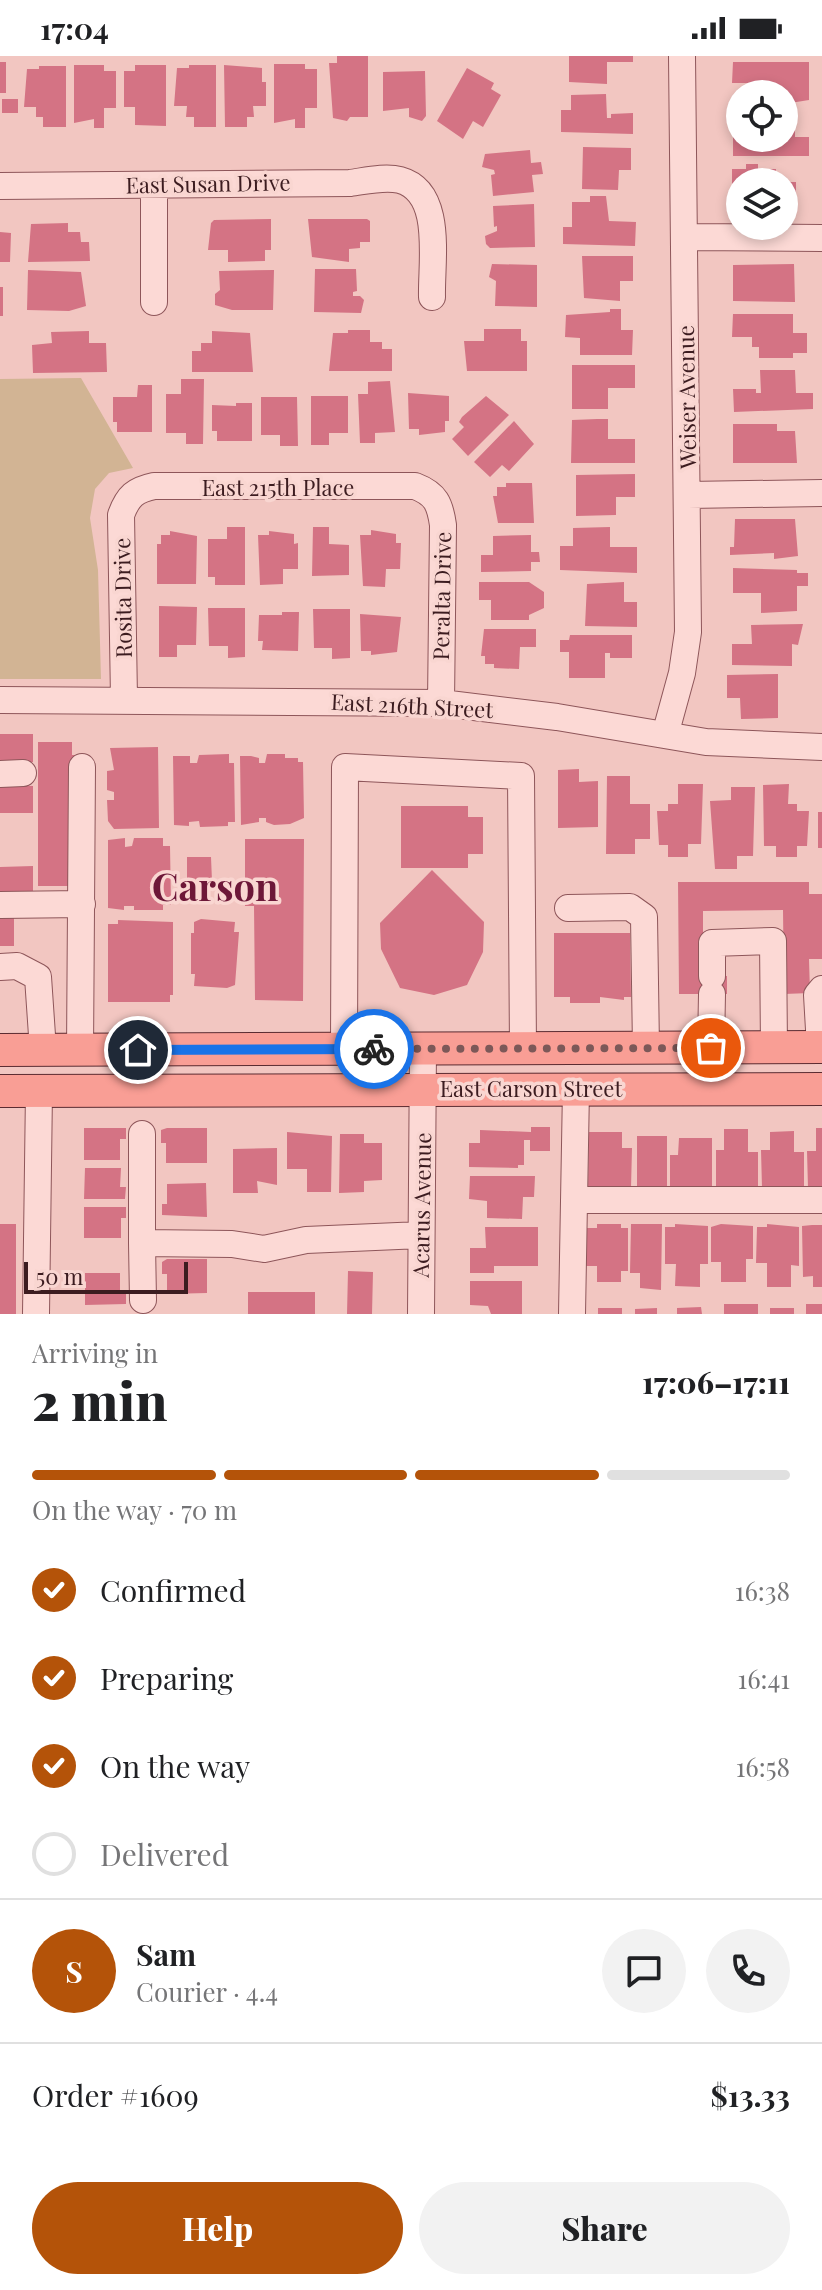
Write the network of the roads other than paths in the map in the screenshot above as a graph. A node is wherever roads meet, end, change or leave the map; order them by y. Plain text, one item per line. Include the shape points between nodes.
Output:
1 (682, 56) edge
2 (154, 185) junction
3 (0, 186) edge
4 (685, 237) junction
5 (822, 238) edge
6 (432, 297) dead end
7 (154, 302) dead end
8 (431, 492) joint
9 (822, 493) edge
10 (688, 495) junction
11 (127, 498) joint
12 (124, 699) junction
13 (0, 700) edge
14 (441, 703) junction
15 (665, 735) junction
16 (822, 747) edge
17 (82, 767) dead end
18 (82, 904) junction
19 (0, 905) edge
20 (568, 908) dead end
21 (0, 967) edge
22 (822, 989) edge
23 (821, 1047) edge
24 (646, 1048) junction
25 (711, 1048) junction
26 (774, 1048) junction
27 (344, 1049) junction
28 (423, 1049) junction
29 (523, 1049) junction
30 (0, 1050) edge
31 (43, 1050) junction
32 (80, 1051) junction
33 (576, 1089) junction
34 (822, 1089) edge
35 (423, 1090) junction
36 (0, 1091) edge
37 (39, 1091) junction
38 (142, 1134) dead end
39 (574, 1200) junction
40 (822, 1200) edge
41 (421, 1235) junction
42 (142, 1243) junction
43 (143, 1300) dead end
44 (36, 1314) edge
45 (421, 1314) edge
46 (572, 1314) edge

1 - 4 street, Weiser Avenue
2 - 3 street, East Susan Drive
2 - 6 street, East Susan Drive via 397,179 414,185 429,208
2 - 7 street
4 - 5 street
4 - 10 street, Weiser Avenue
8 - 11 street, East 215th Place via 415,486 154,486
8 - 14 street, Peralta Drive via 440,505 443,525
9 - 10 street
10 - 15 street, Weiser Avenue via 688,632
11 - 12 street, Rosita Drive via 121,515
12 - 13 street, East 216th Street
12 - 14 street, East 216th Street
14 - 15 street, East 216th Street
15 - 16 street, East 216th Street via 752,746
17 - 18 street
18 - 19 street
18 - 32 street
20 - 24 street via 630,907 644,917
21 - 31 street via 17,966 38,977
22 - 23 street via 817,995
23 - 26 main road, East Carson Street
24 - 25 main road, East Carson Street
24 - 29 main road, East Carson Street
25 - 26 main road, East Carson Street
25 - 26 street via 712,943 773,941
27 - 28 main road, East Carson Street
27 - 29 street via 345,767 521,776
27 - 32 main road, East Carson Street
28 - 29 main road, East Carson Street
28 - 35 street, Acarus Avenue
30 - 31 main road, East Carson Street
31 - 32 main road, East Carson Street
33 - 34 main road, East Carson Street
33 - 35 main road, East Carson Street
33 - 39 street
35 - 37 main road, East Carson Street
35 - 41 street, Acarus Avenue
36 - 37 main road, East Carson Street
37 - 44 street
38 - 42 street
39 - 40 street
39 - 46 street
41 - 42 street via 306,1240 264,1249
41 - 45 street, Acarus Avenue
42 - 43 street

